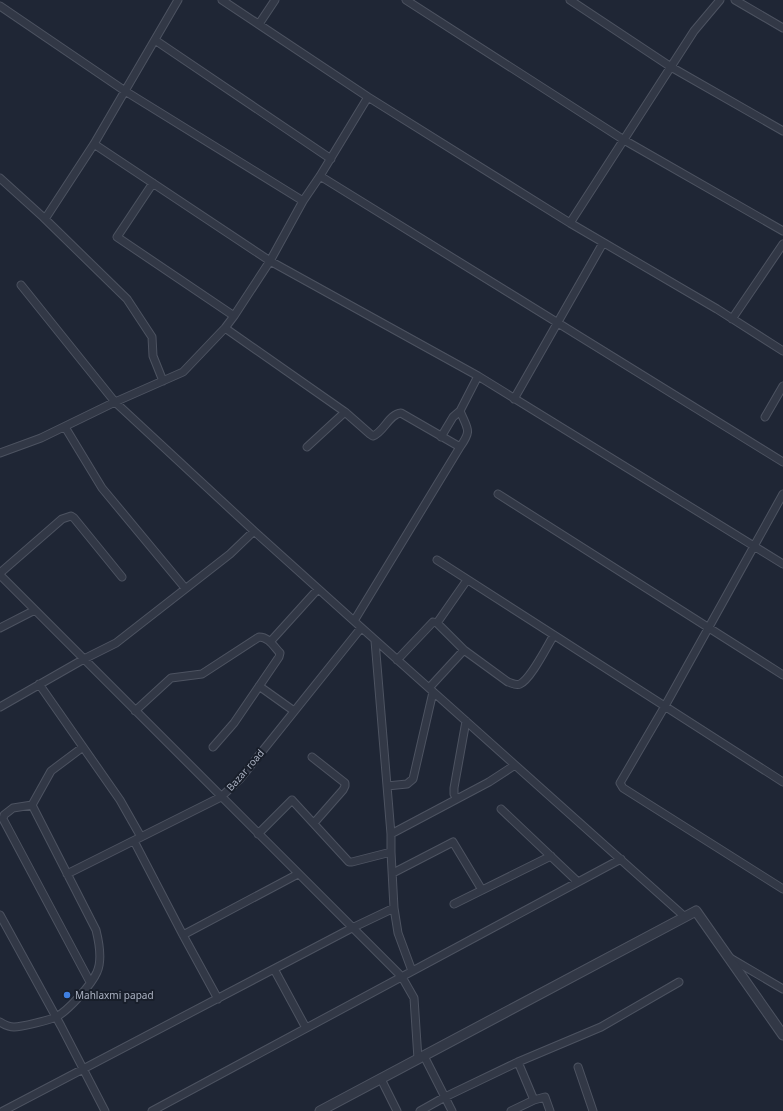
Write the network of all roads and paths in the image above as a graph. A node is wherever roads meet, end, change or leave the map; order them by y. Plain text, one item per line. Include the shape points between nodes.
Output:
1 (178, 0) edge
2 (222, 0) edge
3 (275, 0) edge
4 (406, 0) edge
5 (570, 0) edge
6 (720, 0) edge
7 (735, 0) edge
8 (0, 6) edge
9 (259, 24) junction
10 (783, 28) edge
11 (155, 40) junction
12 (671, 67) junction
13 (125, 91) junction
14 (368, 97) junction
15 (783, 131) edge
16 (624, 140) junction
17 (94, 144) junction
18 (331, 159) junction
19 (320, 176) junction
20 (0, 178) edge
21 (153, 183) junction
22 (303, 202) junction
23 (45, 219) junction
24 (570, 223) junction
25 (783, 231) edge
26 (602, 243) junction
27 (783, 244) edge
28 (270, 261) junction
29 (21, 285) dead end
30 (234, 316) junction
31 (732, 319) junction
32 (558, 322) junction
33 (225, 328) junction
34 (783, 351) edge
35 (478, 376) junction
36 (163, 381) junction
37 (783, 386) edge
38 (514, 399) junction
39 (115, 402) junction
40 (460, 411) junction
41 (345, 412) junction
42 (766, 417) dead end
43 (65, 427) junction
44 (441, 437) junction
45 (307, 447) dead end
46 (460, 447) junction
47 (0, 454) edge
48 (783, 462) edge
49 (498, 494) dead end
50 (783, 494) edge
51 (254, 531) junction
52 (754, 546) junction
53 (437, 560) dead end
54 (783, 564) edge
55 (0, 574) edge
56 (122, 577) dead end
57 (467, 580) junction
58 (185, 588) junction
59 (318, 589) junction
60 (35, 610) junction
61 (354, 621) junction
62 (437, 623) junction
63 (708, 627) junction
64 (0, 628) edge
65 (361, 628) junction
66 (554, 635) junction
67 (375, 641) junction
68 (270, 642) junction
69 (464, 650) junction
70 (84, 659) junction
71 (397, 660) junction
72 (783, 675) edge
73 (39, 684) junction
74 (258, 686) junction
75 (431, 690) junction
76 (665, 706) junction
77 (0, 707) edge
78 (136, 711) junction
79 (294, 711) junction
80 (466, 722) junction
81 (83, 747) junction
82 (213, 747) dead end
83 (312, 757) dead end
84 (515, 765) junction
85 (783, 782) edge
86 (387, 786) junction
87 (221, 797) junction
88 (457, 799) junction
89 (32, 805) junction
90 (501, 810) dead end
91 (314, 823) junction
92 (258, 834) junction
93 (391, 834) junction
94 (141, 837) junction
95 (134, 841) junction
96 (391, 852) junction
97 (551, 856) junction
98 (621, 859) junction
99 (393, 873) junction
100 (67, 874) junction
101 (298, 874) junction
102 (578, 882) junction
103 (783, 889) edge
104 (482, 890) junction
105 (454, 904) dead end
106 (394, 908) junction
107 (0, 915) edge
108 (685, 917) junction
109 (352, 928) junction
110 (183, 935) junction
111 (728, 956) junction
112 (274, 969) junction
113 (412, 971) junction
114 (402, 977) junction
115 (90, 982) junction
116 (679, 982) dead end
117 (783, 989) edge
118 (218, 999) junction
119 (56, 1017) junction
120 (0, 1022) edge
121 (306, 1028) junction
122 (783, 1035) edge
123 (421, 1058) junction
124 (518, 1062) junction
125 (83, 1068) junction
126 (578, 1068) dead end
127 (381, 1079) junction
128 (445, 1097) junction
129 (534, 1100) junction
130 (3, 1111) edge
131 (105, 1111) edge
132 (152, 1111) edge
133 (320, 1111) edge
134 (397, 1111) edge
135 (420, 1111) edge
136 (452, 1111) edge
137 (511, 1111) edge
138 (550, 1111) edge
139 (592, 1111) edge

1 - 11 street
2 - 9 street
3 - 9 street
4 - 16 street
5 - 12 street
6 - 12 street via 694,32
7 - 10 street
8 - 13 street
9 - 14 street
11 - 13 street
11 - 18 street
12 - 15 street
12 - 16 street
13 - 17 street
13 - 22 street
14 - 18 street
14 - 24 street
16 - 24 street
16 - 25 street
17 - 21 street
17 - 23 street
18 - 19 street
19 - 22 street
19 - 32 street
20 - 23 street
21 - 28 street
21 - 30 street via 117,237
22 - 28 street
23 - 36 street via 127,299 152,336 153,356
24 - 26 street
26 - 31 street
26 - 32 street
27 - 31 street
28 - 30 street
28 - 35 street
29 - 39 street
30 - 33 street
31 - 34 street
32 - 38 street
32 - 48 street
33 - 36 street via 183,372
33 - 41 street
35 - 38 street
35 - 40 street
36 - 39 street
37 - 42 street
38 - 52 street
39 - 43 street
39 - 51 street
40 - 44 street via 453,416
40 - 46 street via 468,430 467,437
41 - 44 street via 372,435 377,434 395,415 401,413
41 - 45 street
43 - 47 street
43 - 58 street via 102,488
44 - 46 street
46 - 61 street
49 - 63 street
50 - 52 street
51 - 58 street via 230,554
51 - 59 street
52 - 54 street
52 - 63 street
53 - 57 street
55 - 56 street via 62,519 71,516
55 - 60 street
57 - 62 street
57 - 66 street
58 - 70 street via 116,643
59 - 61 street
59 - 68 street
60 - 64 street
60 - 70 street
61 - 65 street
62 - 69 street
62 - 71 street via 431,623
63 - 72 street
63 - 76 street
65 - 67 street
65 - 79 street, Bazar road
66 - 69 street via 526,679 515,685
66 - 76 street
67 - 71 street
67 - 86 street
68 - 74 street via 280,653 279,657
68 - 78 street via 260,637 202,674 171,678
69 - 75 street
70 - 73 street
70 - 78 street
71 - 75 street
73 - 77 street
73 - 81 street
74 - 79 street
74 - 82 street via 234,723
75 - 80 street
75 - 86 street via 413,778 407,784
76 - 85 street
76 - 103 street via 620,783 621,786
78 - 87 street
79 - 87 street, Bazar road via 240,779
80 - 84 street
80 - 88 street via 454,788
81 - 89 street via 51,771
81 - 94 street via 120,800
83 - 91 street via 345,782 342,790
84 - 88 street
84 - 98 street
86 - 93 street
87 - 92 street
87 - 94 street, Bazar road
88 - 93 street
89 - 100 street
89 - 115 street via 13,808 7,812 4,815 5,824
90 - 97 street
91 - 92 street via 292,800
91 - 96 street via 349,862
92 - 101 street
93 - 96 street
94 - 95 street, Bazar road
95 - 100 street, Bazar road
95 - 110 street
96 - 99 street
97 - 102 street
97 - 104 street
98 - 102 street
98 - 108 street
99 - 104 street via 453,842
99 - 106 street
100 - 115 street via 98,937 99,965
101 - 109 street
101 - 110 street
102 - 113 street
104 - 105 street
106 - 109 street
106 - 113 street via 398,933
107 - 119 street
108 - 111 street via 696,911
108 - 123 street
109 - 112 street
109 - 114 street
110 - 118 street
111 - 117 street
111 - 122 street
112 - 118 street
112 - 121 street
113 - 114 street
114 - 121 street
114 - 123 street via 414,998
115 - 119 street via 77,1000
116 - 124 street via 601,1027
118 - 125 street
119 - 120 street via 16,1027
119 - 125 street
121 - 132 street
123 - 127 street
123 - 128 street
124 - 128 street
124 - 129 street
125 - 130 street
125 - 131 street
126 - 139 street
127 - 133 street
127 - 134 street
128 - 135 street
128 - 136 street
129 - 137 street
129 - 138 street via 545,1097

